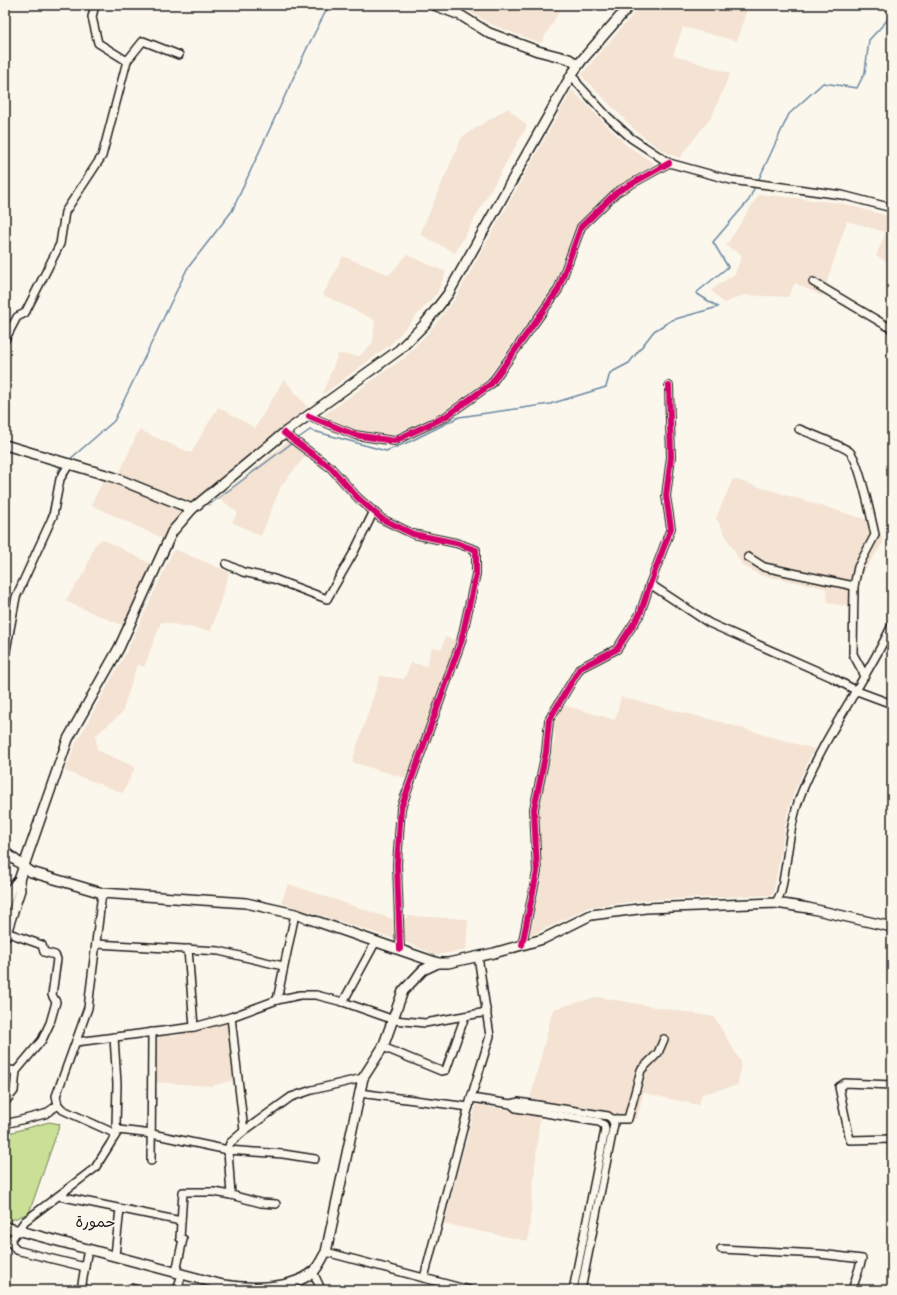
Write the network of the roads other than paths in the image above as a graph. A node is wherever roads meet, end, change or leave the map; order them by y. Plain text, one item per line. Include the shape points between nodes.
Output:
1 (95, 5) edge
2 (434, 5) edge
3 (630, 5) edge
4 (179, 54) dead end
5 (127, 61) junction
6 (578, 65) junction
7 (572, 74) junction
8 (669, 163) junction
9 (892, 208) edge
10 (813, 282) dead end
11 (892, 329) edge
12 (5, 340) edge
13 (669, 386) dead end
14 (309, 416) junction
15 (799, 428) dead end
16 (284, 433) junction
17 (5, 445) edge
18 (70, 463) junction
19 (192, 509) junction
20 (374, 511) junction
21 (748, 557) dead end
22 (226, 564) dead end
23 (650, 584) junction
24 (854, 586) junction
25 (892, 625) edge
26 (5, 656) edge
27 (865, 676) junction
28 (857, 691) junction
29 (892, 704) edge
30 (5, 852) edge
31 (5, 859) edge
32 (23, 865) junction
33 (19, 880) junction
34 (8, 890) edge
35 (102, 893) junction
36 (776, 903) junction
37 (5, 905) edge
38 (295, 914) junction
39 (892, 927) edge
40 (6, 934) edge
41 (376, 941) junction
42 (96, 944) junction
43 (522, 945) junction
44 (188, 949) junction
45 (400, 949) junction
46 (478, 956) junction
47 (438, 963) junction
48 (283, 966) junction
49 (277, 1000) junction
50 (343, 1002) junction
51 (487, 1012) junction
52 (465, 1016) junction
53 (231, 1017) junction
54 (394, 1020) junction
55 (194, 1027) junction
56 (152, 1032) junction
57 (114, 1037) junction
58 (664, 1039) dead end
59 (76, 1042) junction
60 (383, 1047) junction
61 (5, 1069) edge
62 (16, 1071) junction
63 (363, 1078) junction
64 (892, 1085) edge
65 (359, 1093) junction
66 (471, 1098) junction
67 (5, 1102) edge
68 (510, 1104) junction
69 (58, 1105) junction
70 (469, 1107) junction
71 (612, 1119) junction
72 (5, 1124) edge
73 (244, 1131) junction
74 (117, 1132) junction
75 (152, 1134) junction
76 (892, 1139) edge
77 (228, 1150) junction
78 (315, 1159) dead end
79 (151, 1161) dead end
80 (231, 1195) junction
81 (59, 1196) junction
82 (276, 1204) dead end
83 (120, 1209) junction
84 (181, 1221) junction
85 (5, 1227) edge
86 (19, 1230) junction
87 (8, 1242) edge
88 (88, 1248) junction
89 (721, 1249) dead end
90 (326, 1252) junction
91 (115, 1255) junction
92 (85, 1267) junction
93 (313, 1272) junction
94 (179, 1273) junction
95 (424, 1278) junction
96 (272, 1288) edge
97 (83, 1290) edge
98 (131, 1290) edge
99 (138, 1290) edge
100 (177, 1290) edge
101 (319, 1290) edge
102 (469, 1290) edge
103 (573, 1290) edge
104 (581, 1290) edge
105 (852, 1290) edge

1 - 5 street via 92,17 98,44
2 - 6 main road via 460,15 489,33 569,59
3 - 6 main road
4 - 5 street via 143,42
5 - 12 street via 102,156 65,212 60,244 25,313 17,317
6 - 7 main road
7 - 8 street via 608,117 631,138
7 - 14 main road via 448,294 424,325 399,350
8 - 9 street via 730,180 842,195
8 - 14 street via 618,192 581,227 558,290 491,384 445,417 394,441 355,436
10 - 11 street
13 - 23 street via 671,457 666,496 671,528
14 - 16 main road
15 - 24 street via 850,452 855,461 875,536 858,567
16 - 19 main road
16 - 20 street via 332,468 358,498
17 - 18 main road
18 - 19 main road via 113,477
18 - 26 street via 60,479 53,516 16,597
19 - 32 main road via 172,532 119,648 68,740
20 - 22 street via 327,599
20 - 45 street via 382,519 413,534 476,550 476,574 461,642 401,808 397,864
21 - 24 street via 764,567
23 - 28 street via 709,623
23 - 43 street via 640,614 617,649 580,668 549,720 546,752 534,809 537,872
24 - 27 street via 853,654
25 - 27 street
27 - 28 street
28 - 29 street
28 - 36 street via 820,753 801,794 794,816 781,892
30 - 32 main road
31 - 32 main road
32 - 33 main road
32 - 35 main road via 31,872
33 - 34 main road
33 - 40 main road via 20,890
34 - 37 main road
35 - 38 main road via 246,903
35 - 42 street
36 - 39 main road
36 - 43 main road via 646,908 591,915 543,939
38 - 41 main road
38 - 48 street
40 - 62 street via 42,945 44,952 55,955 57,959 52,995 56,1002 50,1023 42,1040
41 - 45 main road
41 - 50 street
42 - 44 street
42 - 59 street via 88,1008
43 - 46 main road
44 - 48 street via 219,951
44 - 55 street
45 - 47 main road
46 - 47 main road
46 - 51 street
47 - 54 main road via 423,970 403,991
48 - 49 street
49 - 50 street via 300,995 316,995
49 - 53 street
50 - 54 street
51 - 52 street
51 - 66 street via 490,1036
52 - 54 street via 426,1023
52 - 60 street via 446,1070 441,1071
53 - 55 street
53 - 73 street
54 - 60 main road
55 - 56 street
56 - 57 street
56 - 75 street
57 - 59 street
57 - 74 street via 118,1084
58 - 71 street via 658,1053 641,1070 628,1119
59 - 69 street via 56,1096
60 - 63 main road
61 - 62 street
62 - 67 street via 14,1090
63 - 65 main road
63 - 73 street via 291,1097
64 - 76 street via 845,1083 839,1086 850,1140
65 - 70 street
65 - 90 main road
66 - 68 street
66 - 70 street
68 - 71 street via 518,1102 608,1116
68 - 103 street via 516,1108 604,1125
69 - 72 street via 45,1114
69 - 74 street via 63,1110
70 - 95 street
71 - 104 street via 614,1124
73 - 77 street via 230,1142
74 - 75 street
74 - 81 street via 95,1168
75 - 77 street
75 - 79 street
77 - 78 street
77 - 80 street
80 - 82 street
80 - 84 street via 183,1192
81 - 83 street
81 - 86 street via 25,1221
83 - 84 street
83 - 91 street
84 - 94 street via 180,1238 183,1239
85 - 86 main road
86 - 87 street
86 - 88 main road
87 - 92 street via 16,1250
88 - 91 main road
88 - 92 street
89 - 105 street via 820,1254 862,1259
90 - 93 main road
90 - 95 street
91 - 94 main road
92 - 97 street
93 - 96 main road
93 - 101 street via 320,1286
94 - 96 main road via 223,1285
94 - 100 street
95 - 102 street
98 - 99 street

